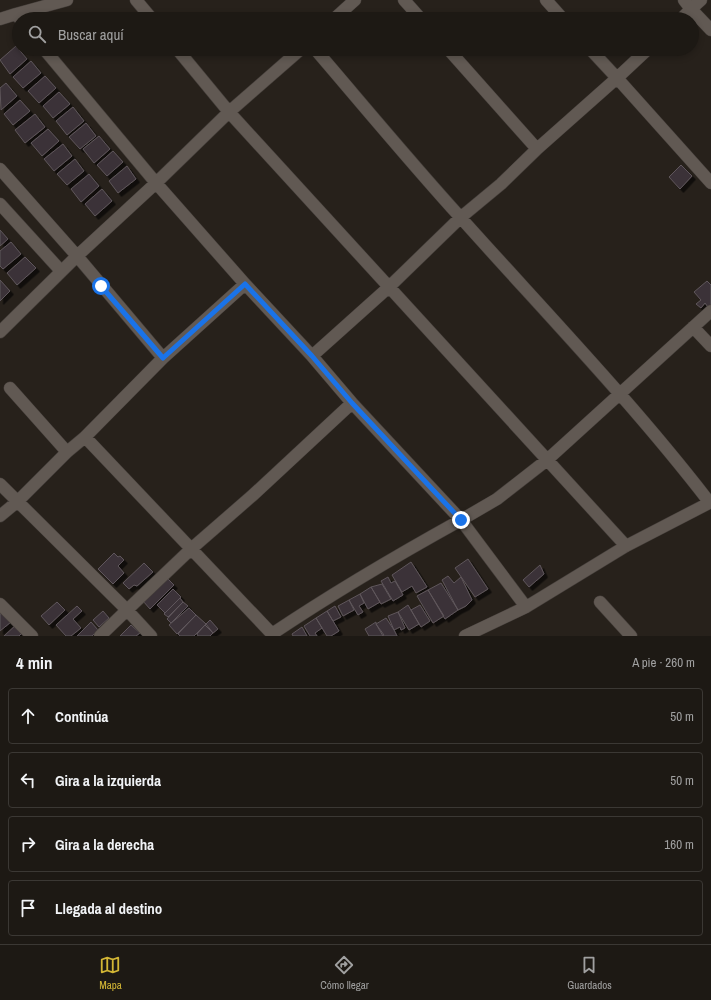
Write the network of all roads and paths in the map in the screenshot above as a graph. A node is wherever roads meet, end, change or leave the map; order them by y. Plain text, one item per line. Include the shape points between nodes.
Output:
1 (67, 0) edge
2 (136, 0) edge
3 (355, 0) edge
4 (404, 0) edge
5 (546, 0) edge
6 (701, 0) edge
7 (688, 4) edge
8 (30, 12) edge
9 (146, 12) edge
10 (342, 12) edge
11 (415, 12) edge
12 (557, 12) edge
13 (695, 12) edge
14 (699, 16) edge
15 (12, 17) edge
16 (0, 19) edge
17 (711, 30) edge
18 (50, 56) edge
19 (183, 56) edge
20 (294, 56) edge
21 (321, 56) edge
22 (454, 56) edge
23 (597, 56) edge
24 (641, 56) edge
25 (617, 78) junction
26 (229, 112) junction
27 (537, 149) junction
28 (0, 169) edge
29 (156, 183) junction
30 (711, 183) edge
31 (0, 204) edge
32 (460, 218) junction
33 (77, 256) junction
34 (61, 271) junction
35 (245, 284) junction
36 (389, 287) junction
37 (711, 311) edge
38 (693, 327) junction
39 (0, 332) edge
40 (711, 346) edge
41 (312, 356) junction
42 (163, 358) junction
43 (10, 388) dead end
44 (620, 393) junction
45 (352, 403) junction
46 (85, 437) junction
47 (67, 452) junction
48 (547, 460) junction
49 (0, 484) edge
50 (18, 501) junction
51 (711, 502) edge
52 (0, 516) edge
53 (461, 520) junction
54 (626, 546) junction
55 (191, 549) junction
56 (600, 602) dead end
57 (0, 604) edge
58 (526, 607) junction
59 (126, 610) junction
60 (272, 635) edge
61 (32, 636) edge
62 (100, 636) edge
63 (151, 636) edge
64 (465, 636) edge
65 (631, 636) edge

1 - 8 street
2 - 9 street
3 - 10 street
4 - 11 street
5 - 12 street
6 - 7 street
7 - 13 street
14 - 17 street
15 - 16 street
18 - 29 street
19 - 26 street
20 - 26 street
21 - 32 street
22 - 27 street
23 - 25 street
24 - 25 street
25 - 27 street
25 - 30 street
26 - 29 street
26 - 36 street
27 - 32 street via 501,184
28 - 33 street
29 - 33 street
29 - 35 street
31 - 34 street
32 - 36 street
32 - 44 street
33 - 34 street
33 - 42 street
34 - 39 street
35 - 41 street
35 - 42 street
36 - 41 street
36 - 48 street
37 - 38 street
38 - 40 street
38 - 44 street
41 - 45 street
42 - 46 street
43 - 47 street
44 - 48 street
44 - 51 street
45 - 53 street
45 - 55 street
46 - 47 street
46 - 55 street
47 - 50 street
48 - 53 street via 497,499
48 - 54 street
49 - 50 street
50 - 52 street
50 - 59 street
51 - 54 street
53 - 58 street
53 - 60 street via 411,547
54 - 58 street
55 - 59 street
55 - 60 street
56 - 65 street
57 - 61 street
58 - 64 street
59 - 62 street
59 - 63 street

